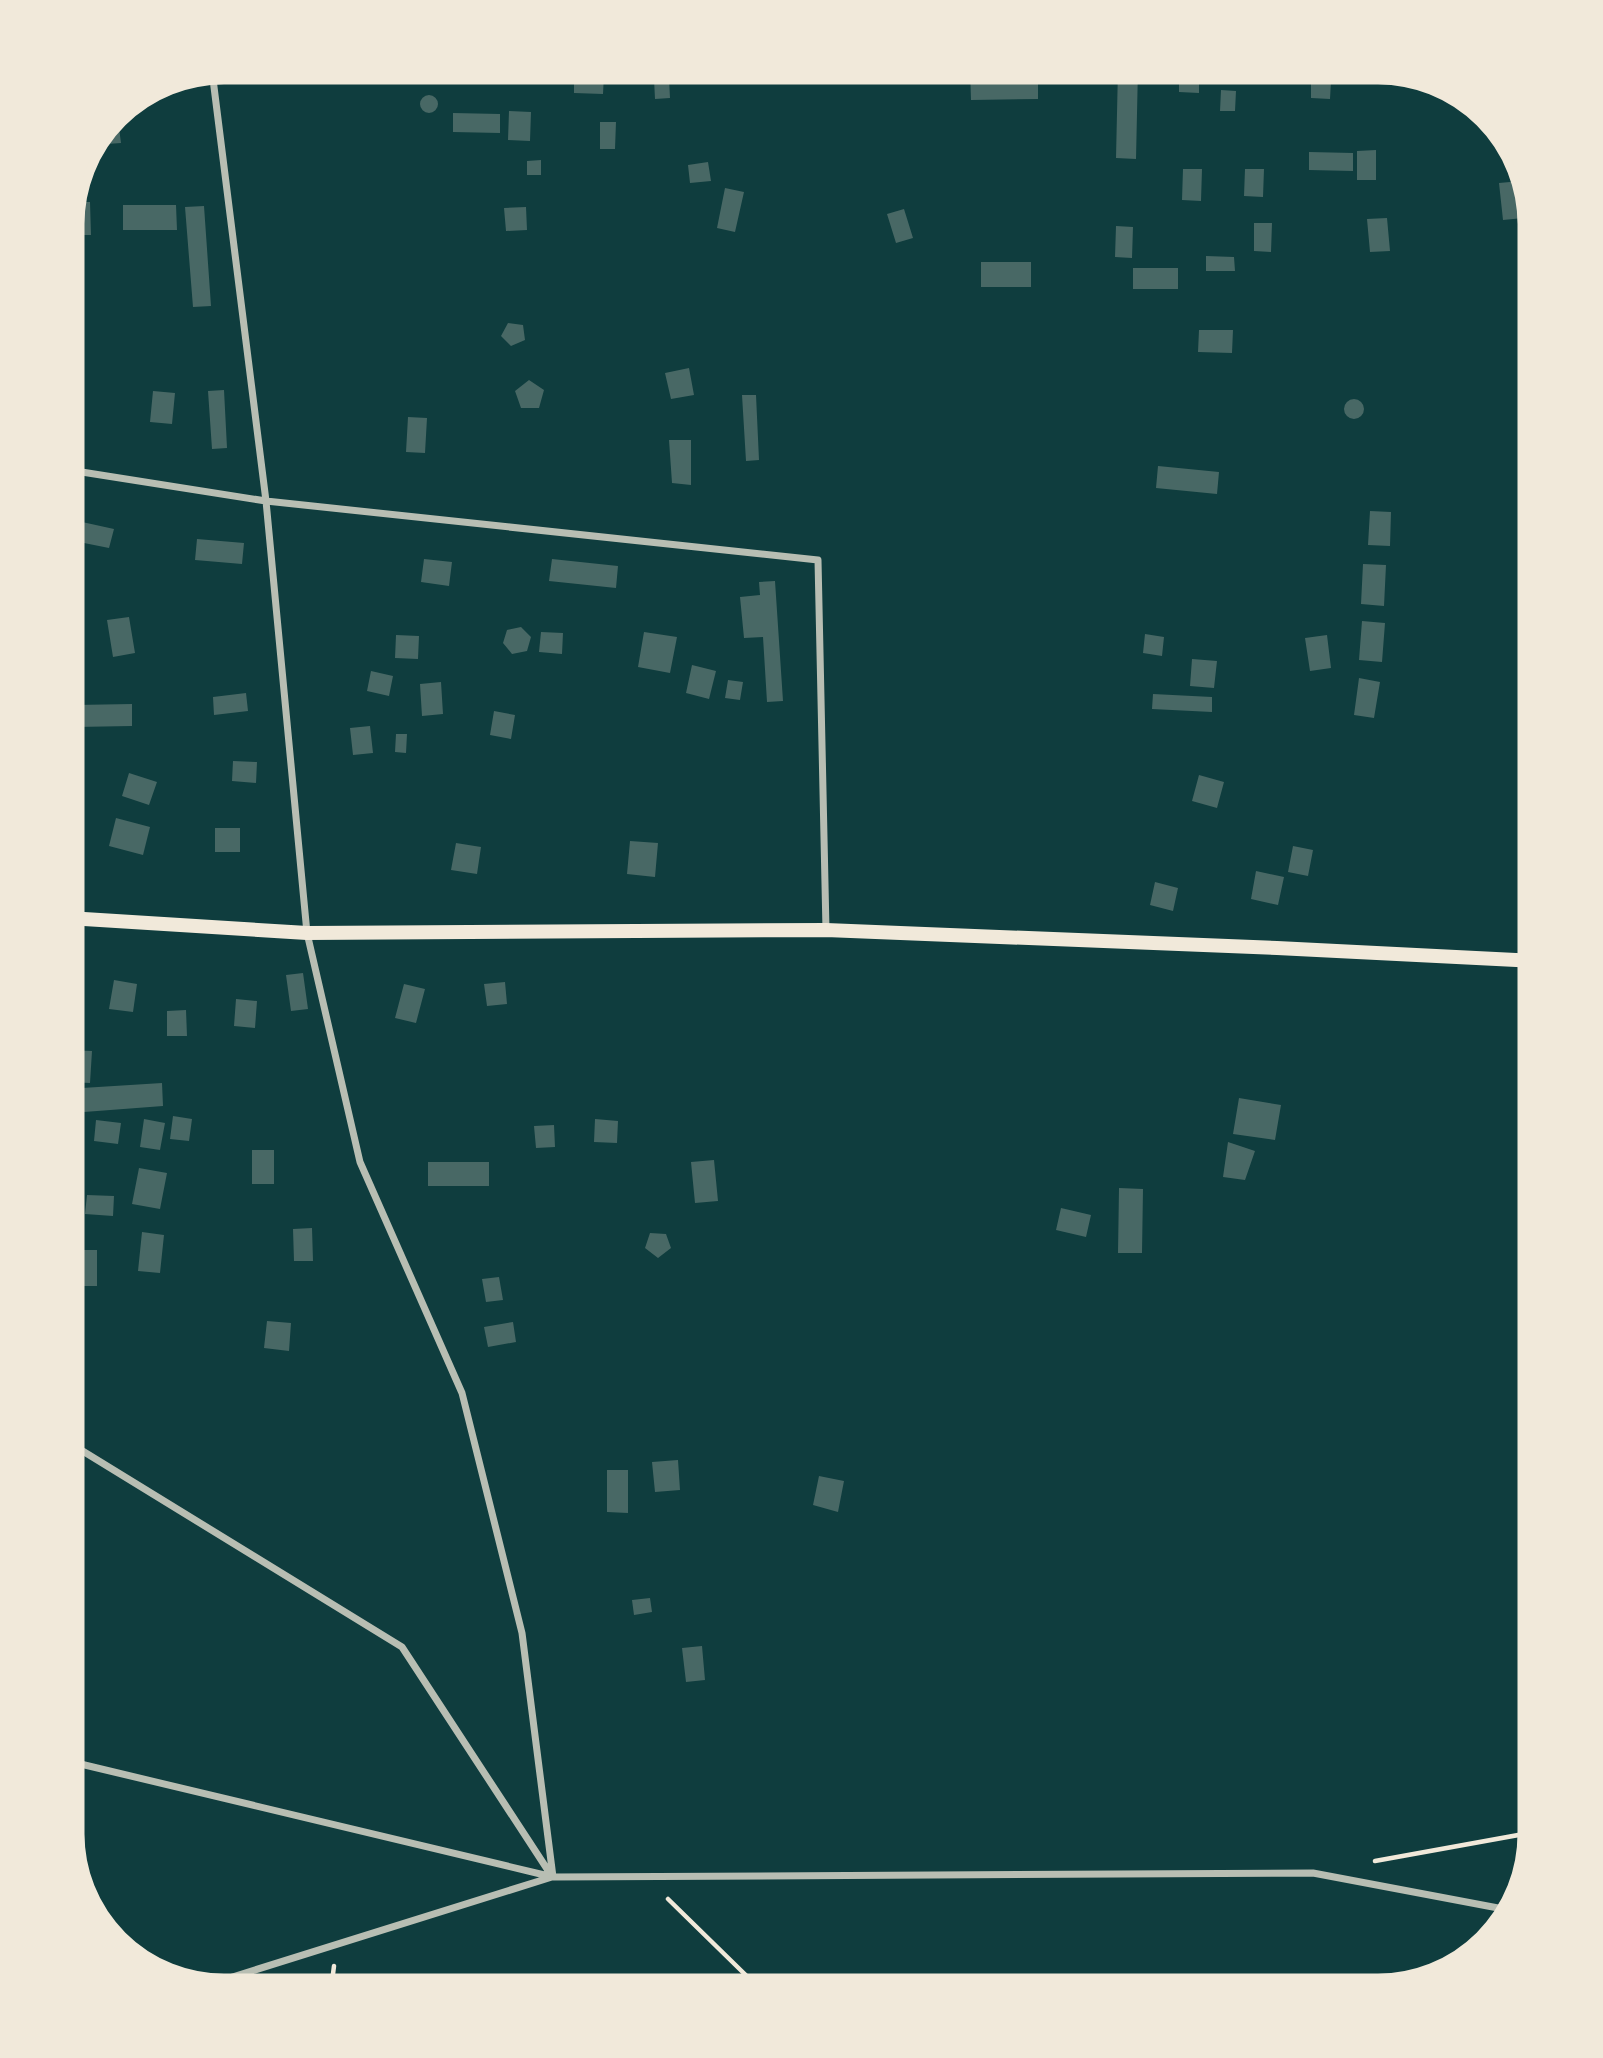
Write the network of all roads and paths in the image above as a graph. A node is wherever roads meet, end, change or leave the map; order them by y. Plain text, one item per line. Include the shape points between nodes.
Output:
1 (213, 81) edge
2 (81, 472) edge
3 (267, 501) junction
4 (81, 919) edge
5 (826, 930) junction
6 (307, 933) junction
7 (1522, 960) edge
8 (80, 1450) edge
9 (80, 1764) edge
10 (1522, 1834) edge
11 (1365, 1863) dead end
12 (553, 1877) junction
13 (645, 1877) junction
14 (1501, 1909) edge
15 (229, 1978) edge
16 (749, 1978) edge

1 - 3 street
2 - 3 street
3 - 5 street via 818,560
3 - 6 street
4 - 6 main road
5 - 6 main road
5 - 7 main road
6 - 12 street via 360,1161 462,1393 522,1633
8 - 12 street via 401,1647
9 - 12 street
10 - 11 path
12 - 13 street
12 - 15 street
13 - 14 street via 1312,1873
13 - 16 path

